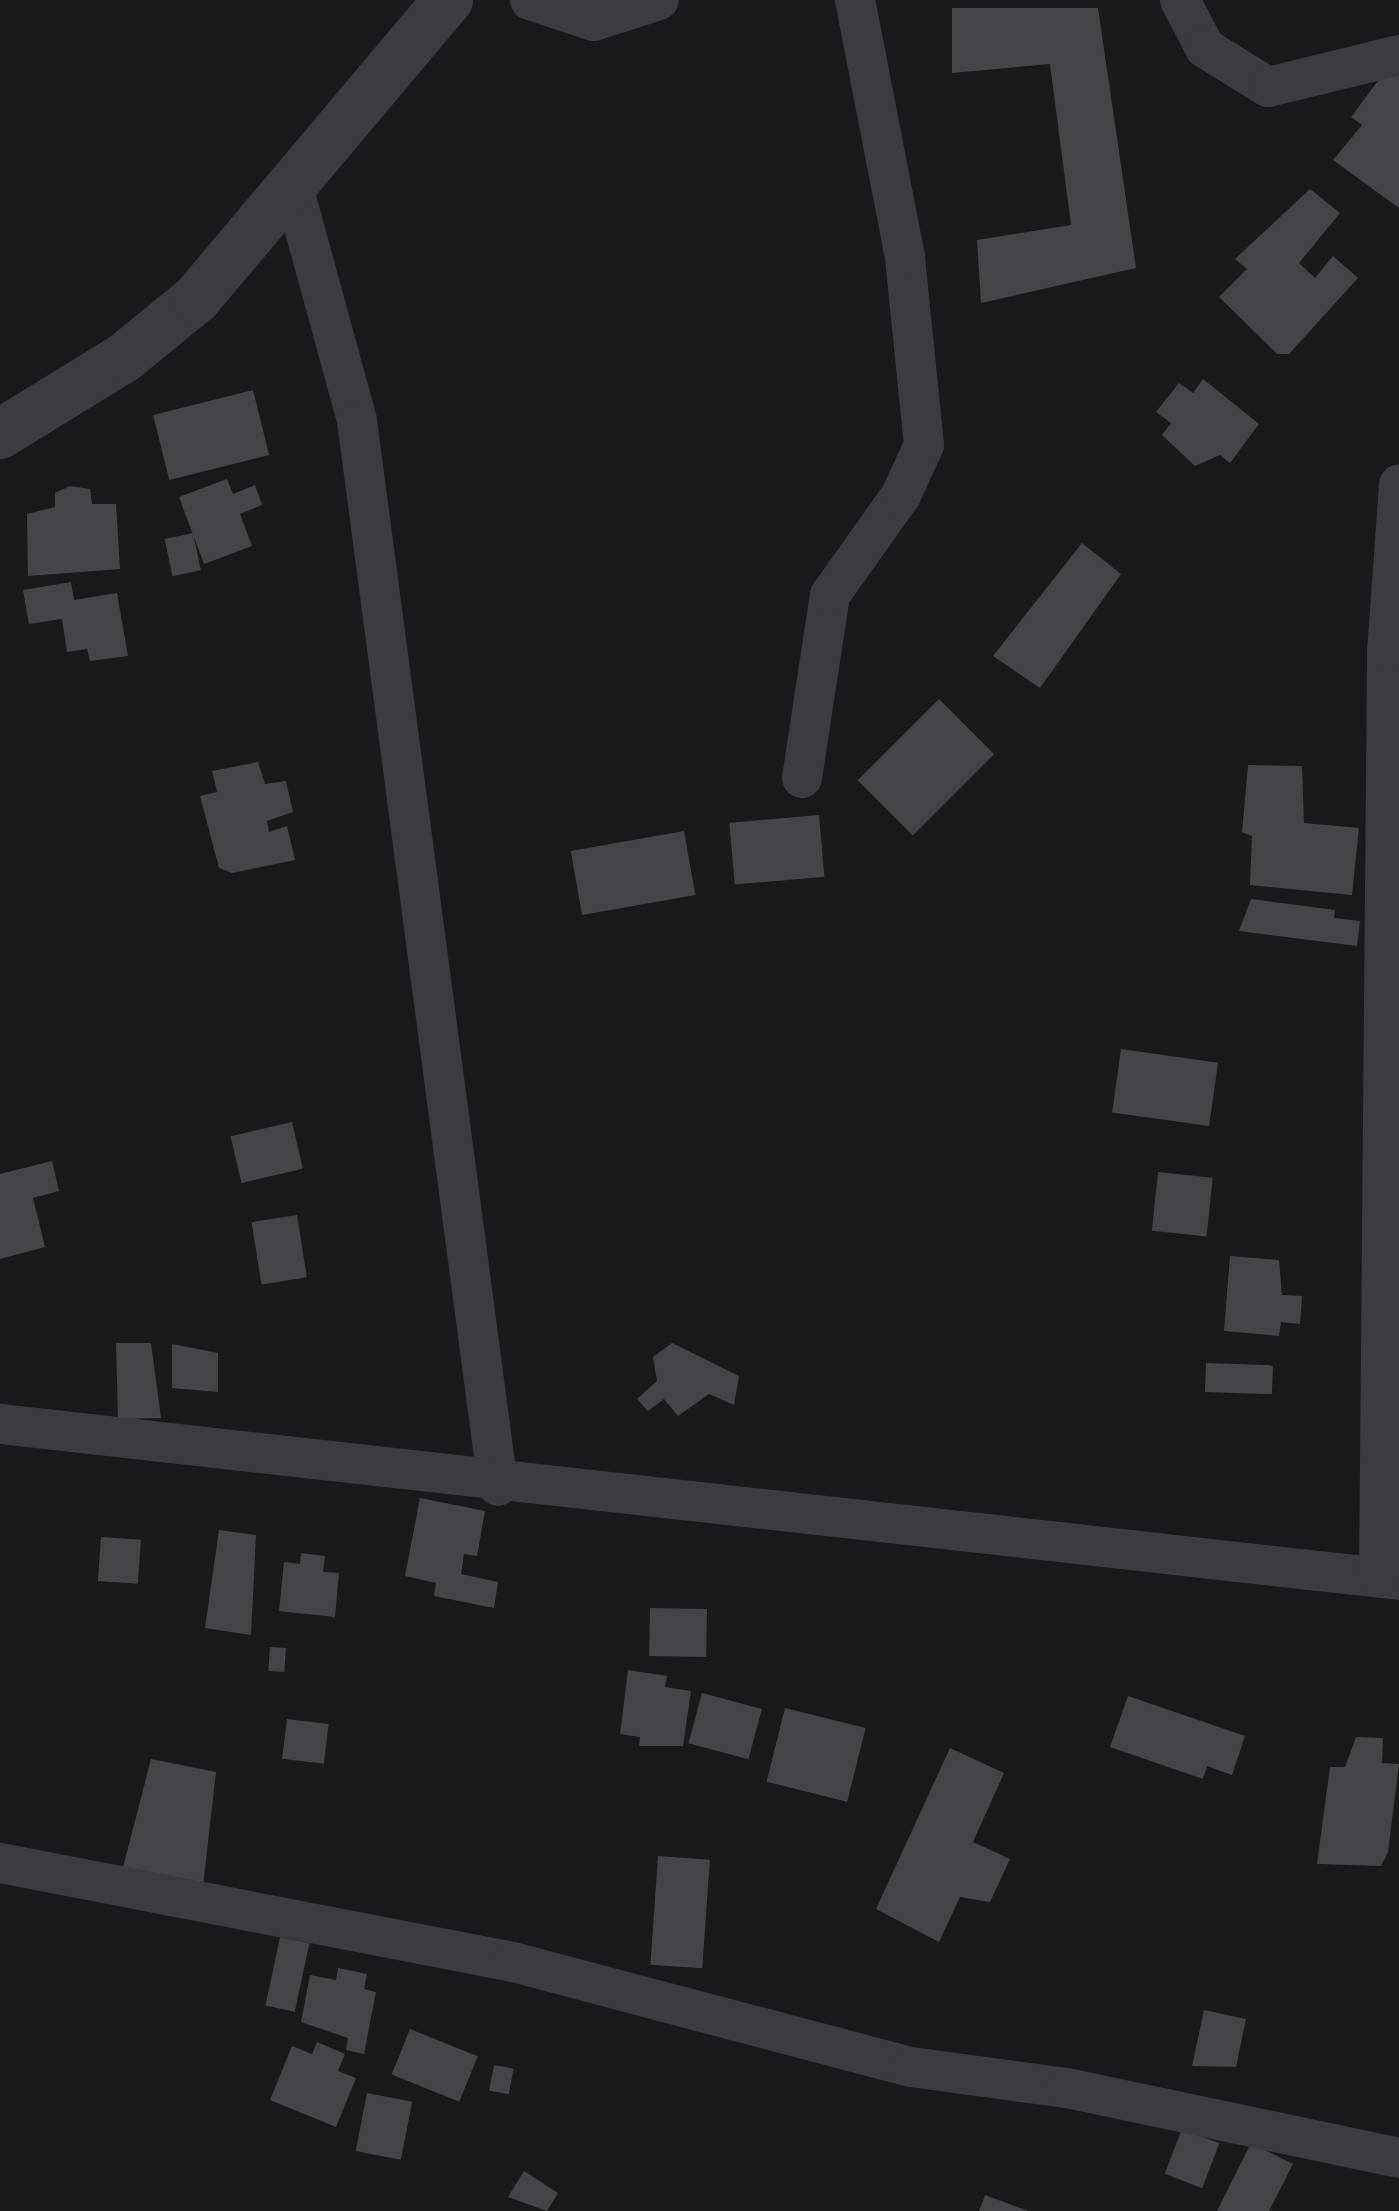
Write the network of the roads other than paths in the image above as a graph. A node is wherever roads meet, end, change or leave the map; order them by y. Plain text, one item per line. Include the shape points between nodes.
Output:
1 (448, 0) edge
2 (530, 0) edge
3 (659, 0) edge
4 (855, 0) edge
5 (1180, 0) edge
6 (1399, 55) edge
7 (294, 190) junction
8 (0, 434) edge
9 (1399, 484) edge
10 (802, 778) dead end
11 (0, 1424) edge
12 (498, 1486) junction
13 (1389, 1578) edge
14 (0, 1863) edge
15 (1399, 2158) edge

1 - 7 street
2 - 3 street via 594,20
4 - 10 street via 904,257 924,445 902,495 830,594
5 - 6 street via 1205,48 1268,87
7 - 8 street via 198,298 125,358
7 - 12 street via 360,440
9 - 13 street via 1387,652
11 - 12 street
12 - 13 street
14 - 15 street via 512,1962 911,2067 1067,2088

